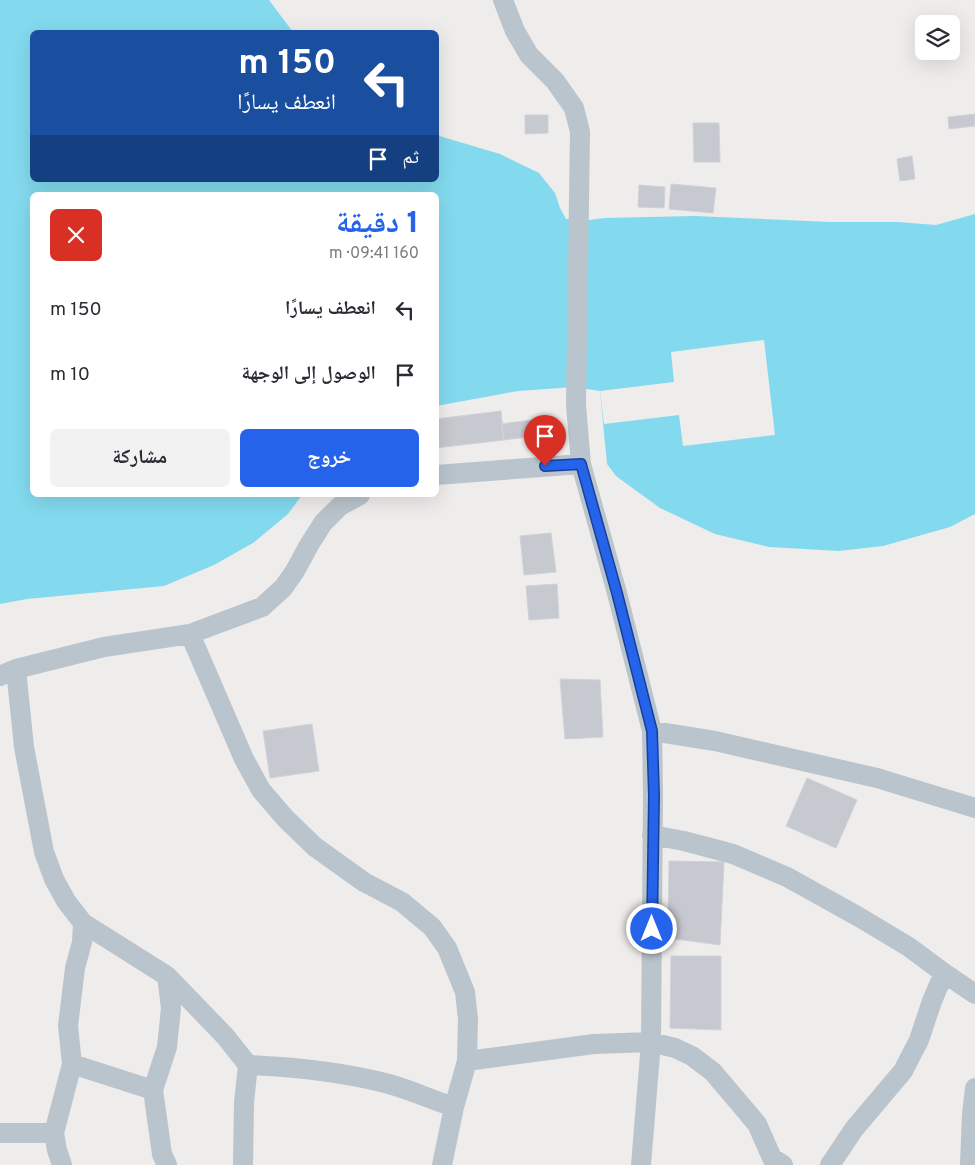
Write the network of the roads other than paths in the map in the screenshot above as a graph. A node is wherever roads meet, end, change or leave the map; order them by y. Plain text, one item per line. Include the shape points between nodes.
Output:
1 (503, 0) edge
2 (581, 464) junction
3 (439, 475) edge
4 (356, 497) edge
5 (190, 634) junction
6 (8, 673) edge
7 (652, 731) junction
8 (975, 808) edge
9 (652, 835) junction
10 (83, 923) junction
11 (944, 974) junction
12 (168, 976) junction
13 (975, 994) edge
14 (651, 1042) junction
15 (467, 1061) junction
16 (72, 1064) junction
17 (248, 1065) junction
18 (975, 1088) edge
19 (153, 1090) junction
20 (454, 1108) junction
21 (0, 1133) edge
22 (54, 1133) junction
23 (776, 1163) edge
24 (62, 1165) edge
25 (167, 1165) edge
26 (243, 1165) edge
27 (442, 1165) edge
28 (641, 1165) edge
29 (830, 1165) edge
30 (970, 1165) edge

1 - 2 street via 529,55 555,81 574,108 580,132 576,406
2 - 3 street
2 - 7 street
4 - 5 street via 340,506 323,523 284,588 262,607
5 - 6 street via 104,647
5 - 15 street via 244,759 261,790 315,847 364,882 402,902 432,927 447,948 465,992
6 - 10 street via 44,852 54,880
7 - 8 street via 715,741 877,778
7 - 9 street
9 - 11 street via 732,854 788,877 909,947
9 - 14 street
10 - 12 street
10 - 16 street via 68,1026
11 - 13 street
11 - 29 street via 919,1040 903,1071 854,1129
12 - 17 street
12 - 19 street via 171,1008 167,1048
14 - 15 street via 594,1044
14 - 23 street via 692,1056 712,1072 757,1124
14 - 28 street
15 - 20 street
16 - 19 street
16 - 22 street
17 - 20 street via 290,1066 390,1084
17 - 26 street
18 - 30 street
19 - 25 street via 162,1154
20 - 27 street
21 - 22 street
22 - 24 street

